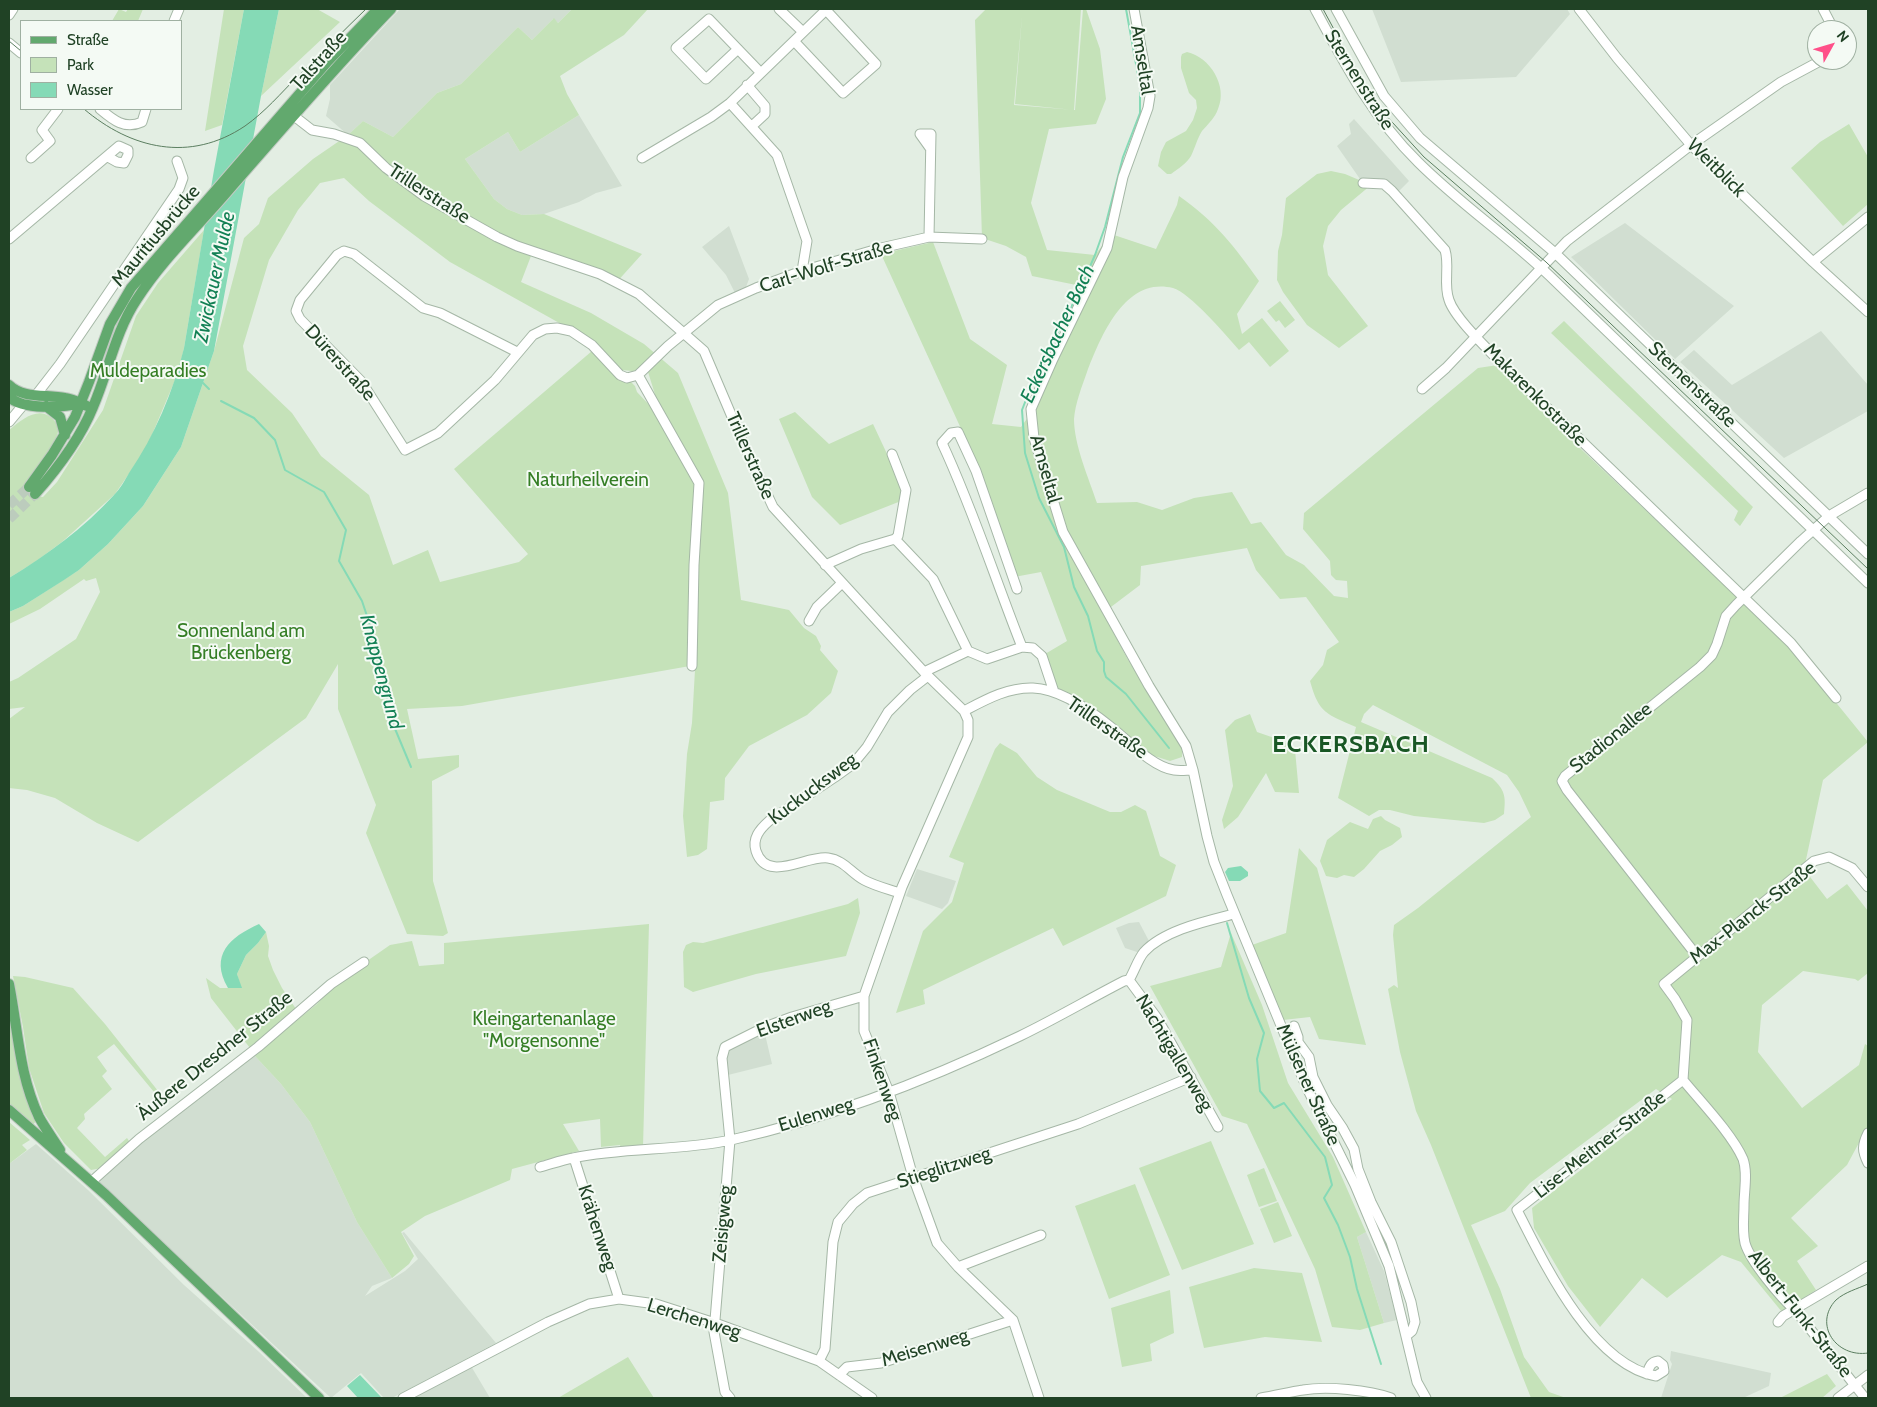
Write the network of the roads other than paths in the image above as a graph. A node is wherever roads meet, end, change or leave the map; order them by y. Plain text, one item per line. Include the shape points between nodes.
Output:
1 (13, 9) edge
2 (378, 9) edge
3 (391, 9) edge
4 (780, 9) edge
5 (1134, 9) edge
6 (1315, 9) edge
7 (1579, 9) edge
8 (826, 10) edge
9 (1338, 12) edge
10 (9, 15) edge
11 (803, 32) junction
12 (794, 41) junction
13 (9, 43) edge
14 (738, 49) junction
15 (20, 52) edge
16 (1807, 69) edge
17 (761, 73) junction
18 (747, 86) junction
19 (730, 102) junction
20 (57, 110) edge
21 (101, 110) edge
22 (146, 110) edge
23 (291, 112) junction
24 (752, 126) junction
25 (1691, 145) junction
26 (930, 148) dead end
27 (108, 157) dead end
28 (31, 158) dead end
29 (642, 158) dead end
30 (177, 161) dead end
31 (1363, 183) dead end
32 (1868, 217) edge
33 (929, 237) junction
34 (982, 239) dead end
35 (9, 240) edge
36 (1555, 252) junction
37 (1813, 262) junction
38 (1541, 268) junction
39 (802, 271) junction
40 (1868, 312) edge
41 (682, 333) junction
42 (1476, 337) junction
43 (517, 352) junction
44 (638, 376) junction
45 (9, 385) edge
46 (1422, 389) dead end
47 (36, 395) junction
48 (9, 397) edge
49 (24, 404) junction
50 (81, 404) junction
51 (45, 406) junction
52 (93, 407) junction
53 (9, 422) edge
54 (65, 434) junction
55 (892, 454) dead end
56 (1868, 493) edge
57 (1829, 516) junction
58 (1814, 530) junction
59 (895, 539) junction
60 (1868, 554) edge
61 (825, 565) junction
62 (1868, 583) edge
63 (842, 584) junction
64 (1017, 589) dead end
65 (1743, 598) junction
66 (809, 621) dead end
67 (1022, 647) junction
68 (968, 650) junction
69 (692, 666) dead end
70 (926, 674) junction
71 (1054, 692) junction
72 (1836, 698) dead end
73 (964, 711) junction
74 (1193, 770) junction
75 (1868, 887) edge
76 (900, 893) junction
77 (1234, 914) junction
78 (1697, 956) junction
79 (364, 962) dead end
80 (1129, 980) junction
81 (9, 984) edge
82 (864, 996) junction
83 (1294, 1026) dead end
84 (1293, 1042) junction
85 (725, 1047) joint
86 (1191, 1077) junction
87 (1683, 1080) junction
88 (889, 1092) junction
89 (9, 1110) edge
90 (40, 1119) junction
91 (1218, 1127) dead end
92 (31, 1130) junction
93 (1868, 1133) edge
94 (730, 1140) junction
95 (574, 1158) junction
96 (68, 1161) junction
97 (1868, 1163) edge
98 (540, 1167) dead end
99 (913, 1178) junction
100 (91, 1182) junction
101 (1041, 1235) dead end
102 (1868, 1266) edge
103 (958, 1267) junction
104 (620, 1299) junction
105 (1795, 1310) junction
106 (1013, 1320) junction
107 (1778, 1322) dead end
108 (715, 1323) junction
109 (1406, 1336) junction
110 (819, 1361) junction
111 (1647, 1374) dead end
112 (839, 1375) junction
113 (1868, 1375) edge
114 (1855, 1385) junction
115 (319, 1398) edge
116 (403, 1398) edge
117 (730, 1398) edge
118 (872, 1398) edge
119 (1039, 1398) edge
120 (1261, 1398) edge
121 (1392, 1398) edge
122 (1426, 1398) edge
123 (1838, 1398) edge
124 (1865, 1398) edge

1 - 10 street
2 - 23 main road, Talstraße via 328,62
3 - 23 main road, Talstraße
4 - 11 street
5 - 74 street, Amseltal via 1150,96 1148,108 1123,177 1107,248 1032,409 1034,438 1063,532 1186,746
6 - 38 street, Sternenstraße via 1349,72 1396,139 1418,163
7 - 25 street, Weitblick
8 - 11 street
8 - 12 street via 876,64 843,93
9 - 36 street, Sternenstraße via 1384,96 1408,125
11 - 12 street
12 - 17 street
13 - 15 street
14 - 14 street via 709,19 676,48 706,79
14 - 17 street
16 - 25 street via 1767,92
17 - 18 street
18 - 19 street
18 - 24 street via 765,106 765,114
19 - 24 street
19 - 29 street
20 - 28 street via 42,130 50,141
21 - 22 street via 122,124 133,126 142,122
23 - 41 street, Trillerstraße via 312,130 360,143 386,168 424,196 497,237 600,274 639,294
23 - 50 main road, Mauritiusbrücke via 131,288 110,324
23 - 52 main road, Mauritiusbrücke via 281,130 138,297 123,324
24 - 39 street via 777,155 807,241
25 - 36 street
25 - 37 street, Weitblick
26 - 33 street
27 - 35 street
30 - 47 street via 183,178 179,189
31 - 42 street, Makarenkostraße via 1384,184 1445,250 1448,298 1454,311
32 - 37 street
33 - 34 street, Carl-Wolf-Straße
33 - 39 street, Carl-Wolf-Straße
36 - 38 street
36 - 57 street, Sternenstraße
37 - 40 street, Weitblick
38 - 42 street
38 - 58 street, Sternenstraße
39 - 41 street, Carl-Wolf-Straße via 718,305
41 - 44 street, Carl-Wolf-Straße
41 - 61 street, Trillerstraße via 704,351 773,508
42 - 46 street
42 - 65 street, Makarenkostraße
43 - 43 street, Dürerstraße via 495,380 438,432 405,450 361,381 296,310 300,300 337,255 344,251 354,254 423,308
43 - 44 street via 533,335 557,328 571,331 592,345 620,375 627,378
44 - 69 street via 698,484
45 - 47 main road via 19,392
47 - 50 main road via 64,397
48 - 49 main road
49 - 51 main road
49 - 53 street
50 - 51 main road
50 - 52 main road
50 - 54 main road, Mauritiusbrücke
51 - 54 main road via 60,417
52 - 54 main road, Mauritiusbrücke via 66,456 32,491
55 - 59 street via 906,490
56 - 57 street
57 - 58 street
57 - 60 street, Sternenstraße
58 - 62 street, Sternenstraße
58 - 65 street
59 - 61 street
59 - 68 street via 932,579
61 - 63 street, Trillerstraße
63 - 66 street via 817,607
63 - 70 street, Trillerstraße
64 - 67 street via 976,471 958,432 951,433 942,443 964,490
65 - 72 street, Makarenkostraße via 1791,643
65 - 78 street, Stadionallee via 1726,616 1712,655 1562,781
67 - 68 street via 987,659
67 - 71 street via 1033,648 1042,656
68 - 70 street
70 - 73 street, Trillerstraße
70 - 76 street, Kuckucksweg via 888,712 853,764 769,821 755,839 760,859 770,866 780,868 829,858 843,863 865,881
71 - 73 street, Trillerstraße via 1033,688 1006,691
71 - 74 street, Trillerstraße via 1110,726 1145,757 1172,770
73 - 76 street, Finkenweg via 968,720 968,737
74 - 77 street, Mülsener Straße via 1214,862
75 - 78 street, Max-Planck-Straße via 1852,868 1829,858 1814,861
76 - 82 street, Finkenweg
77 - 80 street via 1187,926 1164,937 1144,952
77 - 84 street, Mülsener Straße
78 - 87 street, Max-Planck-Straße via 1664,984 1687,1020
79 - 100 street, Äußere Dresdner Straße via 331,984 258,1047 139,1139
80 - 86 street, Nachtigallenweg via 1157,1018
80 - 88 street, Eulenweg via 1021,1035
81 - 90 main road via 21,1061
82 - 85 street, Elsterweg via 792,1017
82 - 88 street, Finkenweg via 864,1031
83 - 84 street via 1298,1037
84 - 109 street, Mülsener Straße via 1306,1086 1355,1185 1389,1266
84 - 109 street via 1309,1057 1326,1106 1354,1149 1358,1169 1390,1242 1415,1322
85 - 94 street, Zeisigweg via 722,1058
86 - 91 street, Nachtigallenweg
86 - 99 street, Stieglitzweg via 1078,1124
87 - 105 street, Albert-Funk-Straße via 1730,1138 1743,1160 1746,1245
87 - 111 street, Lise-Meitner-Straße via 1517,1210 1546,1267 1581,1320 1620,1360
88 - 94 street, Eulenweg
88 - 99 street, Finkenweg
89 - 92 main road
90 - 92 main road via 38,1126
90 - 96 main road
92 - 96 main road
93 - 97 street via 1863,1143 1863,1154
94 - 95 street, Eulenweg
94 - 108 street, Zeisigweg
95 - 98 street, Eulenweg
95 - 104 street, Krähenweg
96 - 100 main road
99 - 103 street, Finkenweg via 937,1243
99 - 110 street, Stieglitzweg via 867,1193 838,1222 833,1242 825,1349
100 - 115 main road
101 - 103 street
102 - 105 street
103 - 106 street, Finkenweg
104 - 108 street, Lerchenweg via 656,1304
104 - 116 street, Lerchenweg via 589,1304 548,1322
105 - 107 street
105 - 114 street, Albert-Funk-Straße
106 - 112 street, Meisenweg via 881,1363 846,1367
106 - 119 street, Finkenweg
108 - 110 street, Lerchenweg
108 - 117 street, Zeisigweg via 725,1392
109 - 122 street, Mülsener Straße via 1417,1382
110 - 112 street, Lerchenweg
112 - 118 street, Lerchenweg
113 - 114 street
114 - 123 street
114 - 124 street, Albert-Funk-Straße
120 - 121 street via 1304,1389 1336,1389

